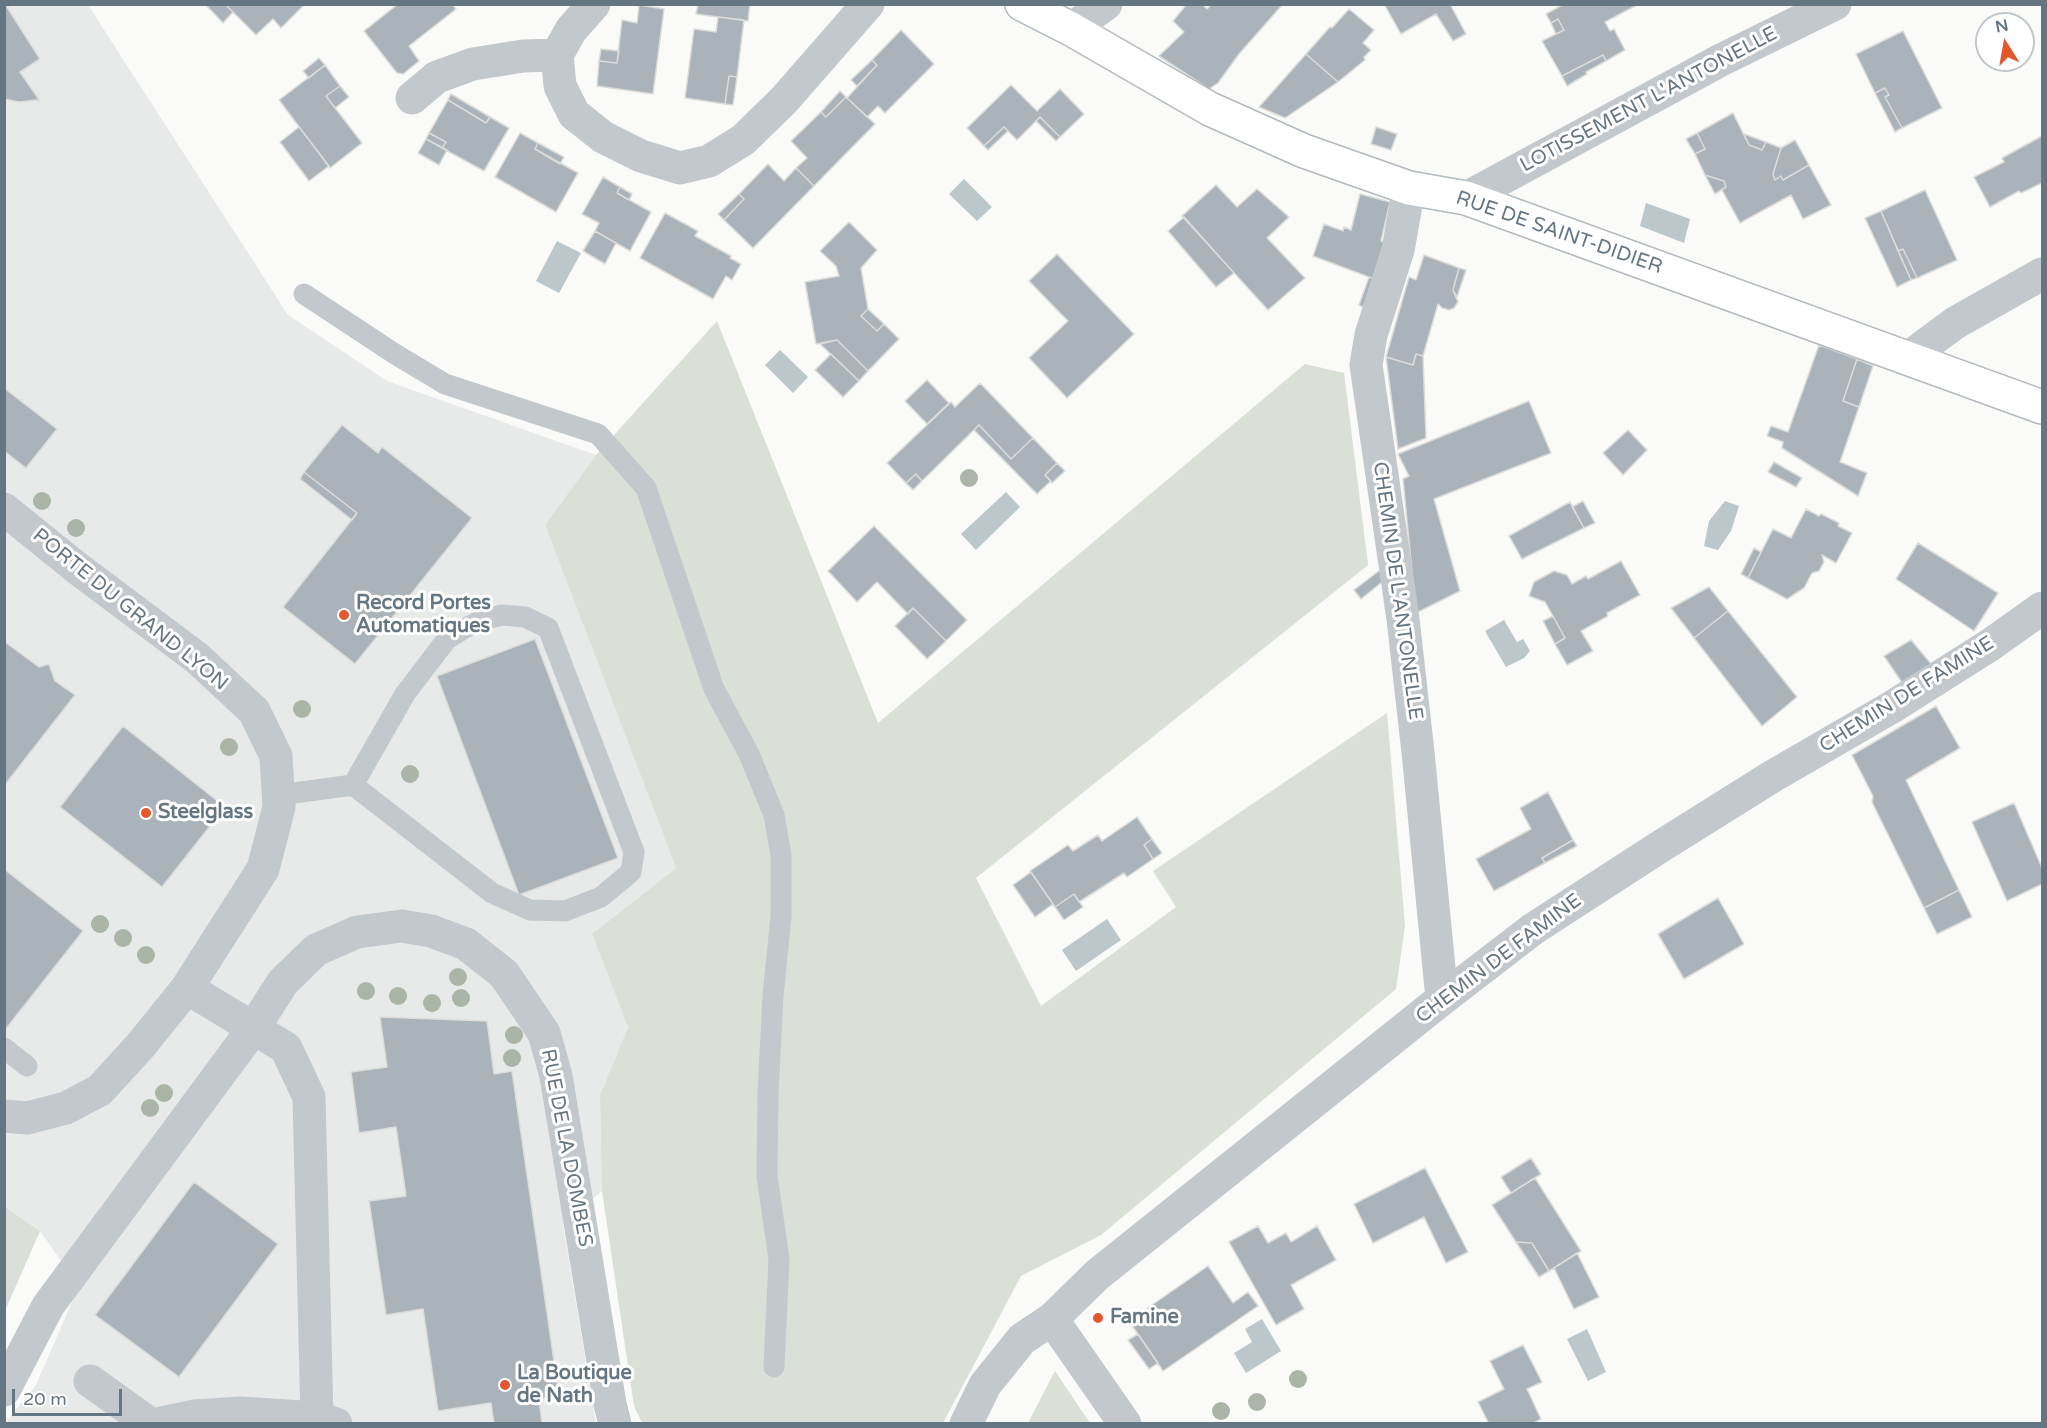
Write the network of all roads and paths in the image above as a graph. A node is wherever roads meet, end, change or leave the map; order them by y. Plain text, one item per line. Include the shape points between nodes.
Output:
1 (594, 4) edge
2 (868, 4) edge
3 (1022, 4) edge
4 (1106, 4) edge
5 (1834, 4) edge
6 (1071, 29) junction
7 (557, 55) junction
8 (412, 98) dead end
9 (1408, 188) junction
10 (1466, 198) junction
11 (2043, 274) edge
12 (304, 294) dead end
13 (1908, 358) junction
14 (2043, 407) edge
15 (7, 517) edge
16 (2043, 608) edge
17 (353, 785) junction
18 (279, 795) junction
19 (187, 988) junction
20 (1442, 999) junction
21 (253, 1029) junction
22 (4, 1048) edge
23 (27, 1066) dead end
24 (4, 1116) edge
25 (1052, 1319) junction
26 (774, 1367) dead end
27 (90, 1381) dead end
28 (4, 1390) edge
29 (326, 1421) edge
30 (150, 1424) edge
31 (157, 1424) edge
32 (615, 1424) edge
33 (966, 1424) edge
34 (1125, 1424) edge

1 - 7 street via 571,30
2 - 7 street via 784,100 743,140 709,160 680,168 641,156 603,136 574,114 560,86
3 - 6 street, RUE DE SAINT-DIDIER
4 - 6 street
5 - 10 street, LOTISSEMENT L'ANTONELLE via 1721,60
6 - 9 street, RUE DE SAINT-DIDIER via 1210,110 1304,151
7 - 8 street via 473,64 437,78
9 - 10 street, RUE DE SAINT-DIDIER
9 - 20 street, CHEMIN DE L'ANTONELLE via 1398,250 1371,335 1366,365 1404,630
10 - 13 street, RUE DE SAINT-DIDIER
11 - 13 street via 1954,323
12 - 26 lane via 445,384 598,434 646,488 714,688 749,754 774,815 781,855 767,1164 779,1259
13 - 14 street, RUE DE SAINT-DIDIER
15 - 18 street, PORTE DU GRAND LYON via 196,658 254,711 276,756
16 - 20 street, CHEMIN DE FAMINE via 1892,707 1638,860 1533,929
17 - 17 lane via 492,892 530,910 574,908 601,897 631,872 634,852 548,628 525,616 502,615 483,620 447,639 405,694
17 - 18 lane
18 - 19 street, PORTE DU GRAND LYON via 263,869
19 - 21 street
19 - 24 street, PORTE DU GRAND LYON via 100,1090 66,1108 27,1118
20 - 25 street, CHEMIN DE FAMINE via 1097,1275
21 - 28 street, RUE DE LA DOMBES via 48,1306
21 - 29 street via 286,1048 309,1097
21 - 32 street, RUE DE LA DOMBES via 283,982 316,950 357,932 402,926 431,931 466,944 504,974 544,1033 556,1077
22 - 23 lane
25 - 33 street via 1022,1339 985,1385
25 - 34 street
27 - 30 street
29 - 31 street via 241,1413

